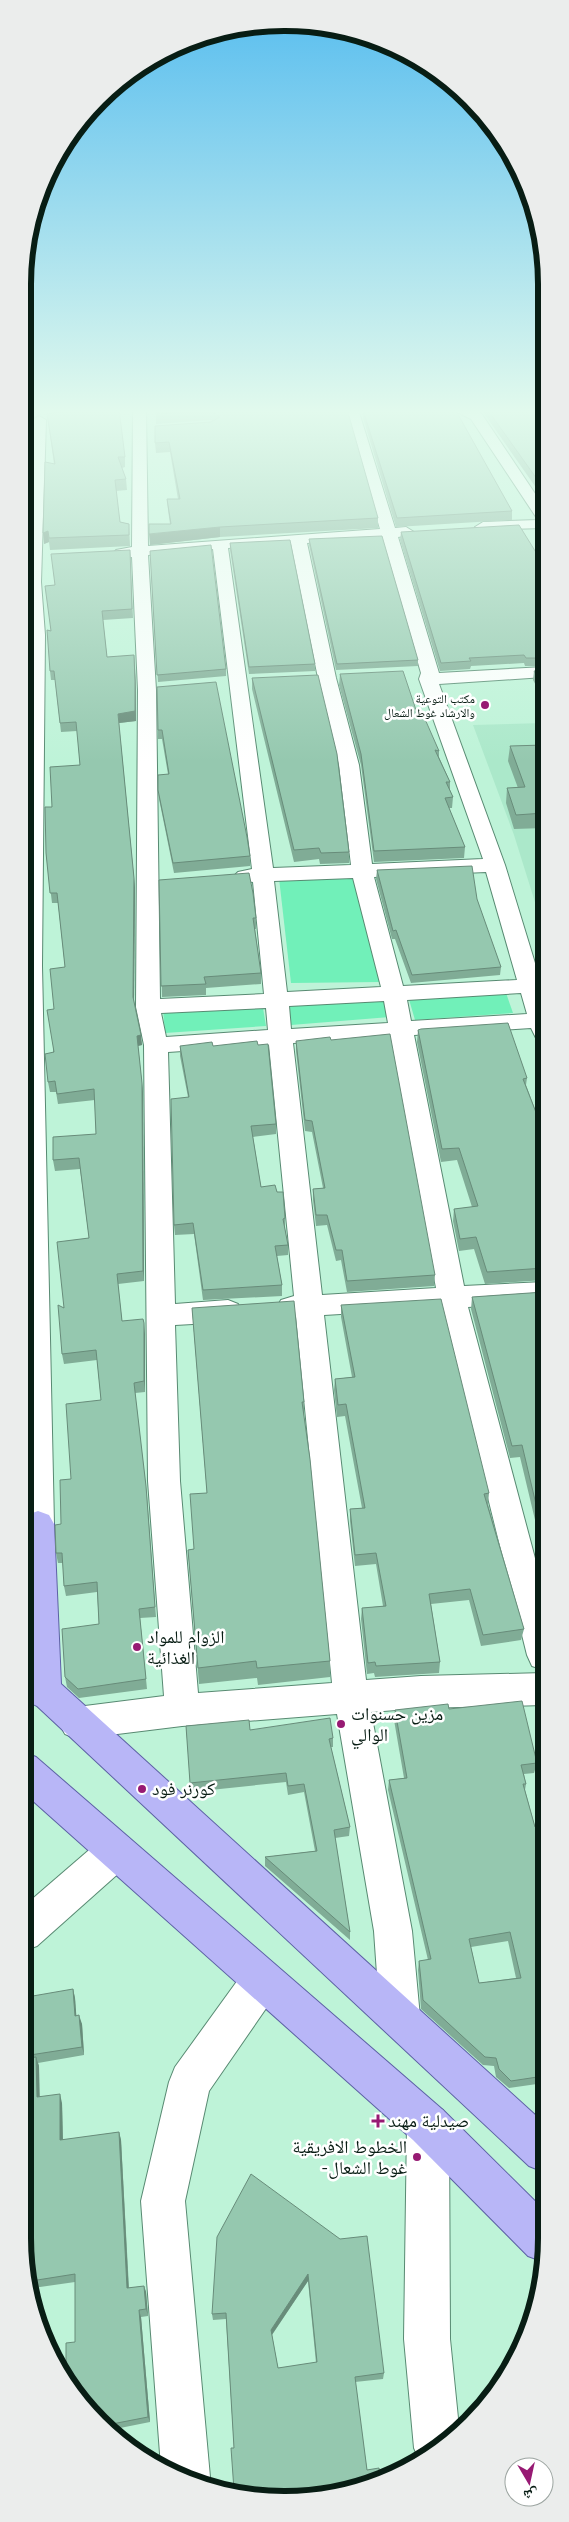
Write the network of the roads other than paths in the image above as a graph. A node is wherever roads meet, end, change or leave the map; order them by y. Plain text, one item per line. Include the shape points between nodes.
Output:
1 (39, 527) edge
2 (141, 527) edge
3 (387, 527) edge
4 (491, 527) edge
5 (466, 528) edge
6 (418, 531) edge
7 (389, 533) junction
8 (298, 539) junction
9 (220, 544) junction
10 (140, 552) junction
11 (102, 554) edge
12 (31, 577) edge
13 (538, 672) edge
14 (423, 675) junction
15 (495, 865) junction
16 (362, 871) junction
17 (263, 875) junction
18 (224, 877) edge
19 (531, 986) junction
20 (394, 993) junction
21 (274, 1000) junction
22 (148, 1007) junction
23 (538, 1012) edge
24 (538, 1027) edge
25 (400, 1029) junction
26 (279, 1037) junction
27 (156, 1045) junction
28 (538, 1292) edge
29 (452, 1298) junction
30 (308, 1305) junction
31 (163, 1315) junction
32 (31, 1573) edge
33 (538, 1632) edge
34 (34, 1682) edge
35 (538, 1689) edge
36 (350, 1697) junction
37 (182, 1710) junction
38 (77, 1723) junction
39 (31, 1776) edge
40 (116, 1851) junction
41 (31, 1925) edge
42 (262, 1980) junction
43 (400, 2017) junction
44 (428, 2125) junction
45 (538, 2145) edge
46 (538, 2234) edge
47 (437, 2439) edge
48 (185, 2470) edge

1 - 12 street via 40,557
2 - 10 street
3 - 7 street
4 - 5 street
6 - 7 street
7 - 8 street
7 - 14 street
8 - 9 street
8 - 16 street via 349,765
9 - 10 street
9 - 17 street
10 - 11 street
10 - 22 street via 157,689 156,882
13 - 14 street
14 - 15 street
15 - 16 street
15 - 19 street
16 - 17 street
16 - 20 street
17 - 18 street
17 - 21 street
19 - 20 street
19 - 23 street
20 - 21 street
20 - 25 street
21 - 22 street
21 - 26 street
22 - 27 street
24 - 25 street
25 - 26 street
25 - 29 street
26 - 27 street
26 - 30 street
27 - 31 street
28 - 29 street
29 - 30 street
29 - 33 street
30 - 31 street
30 - 36 street
31 - 37 street via 164,1481
32 - 34 main road
34 - 38 main road
35 - 36 street
36 - 37 street
36 - 43 street via 393,1931
37 - 38 street
38 - 43 main road
39 - 40 main road
40 - 41 street
40 - 42 main road
42 - 44 main road
42 - 48 street via 190,2082 163,2201
43 - 45 main road
44 - 46 main road
44 - 47 street via 427,2339

